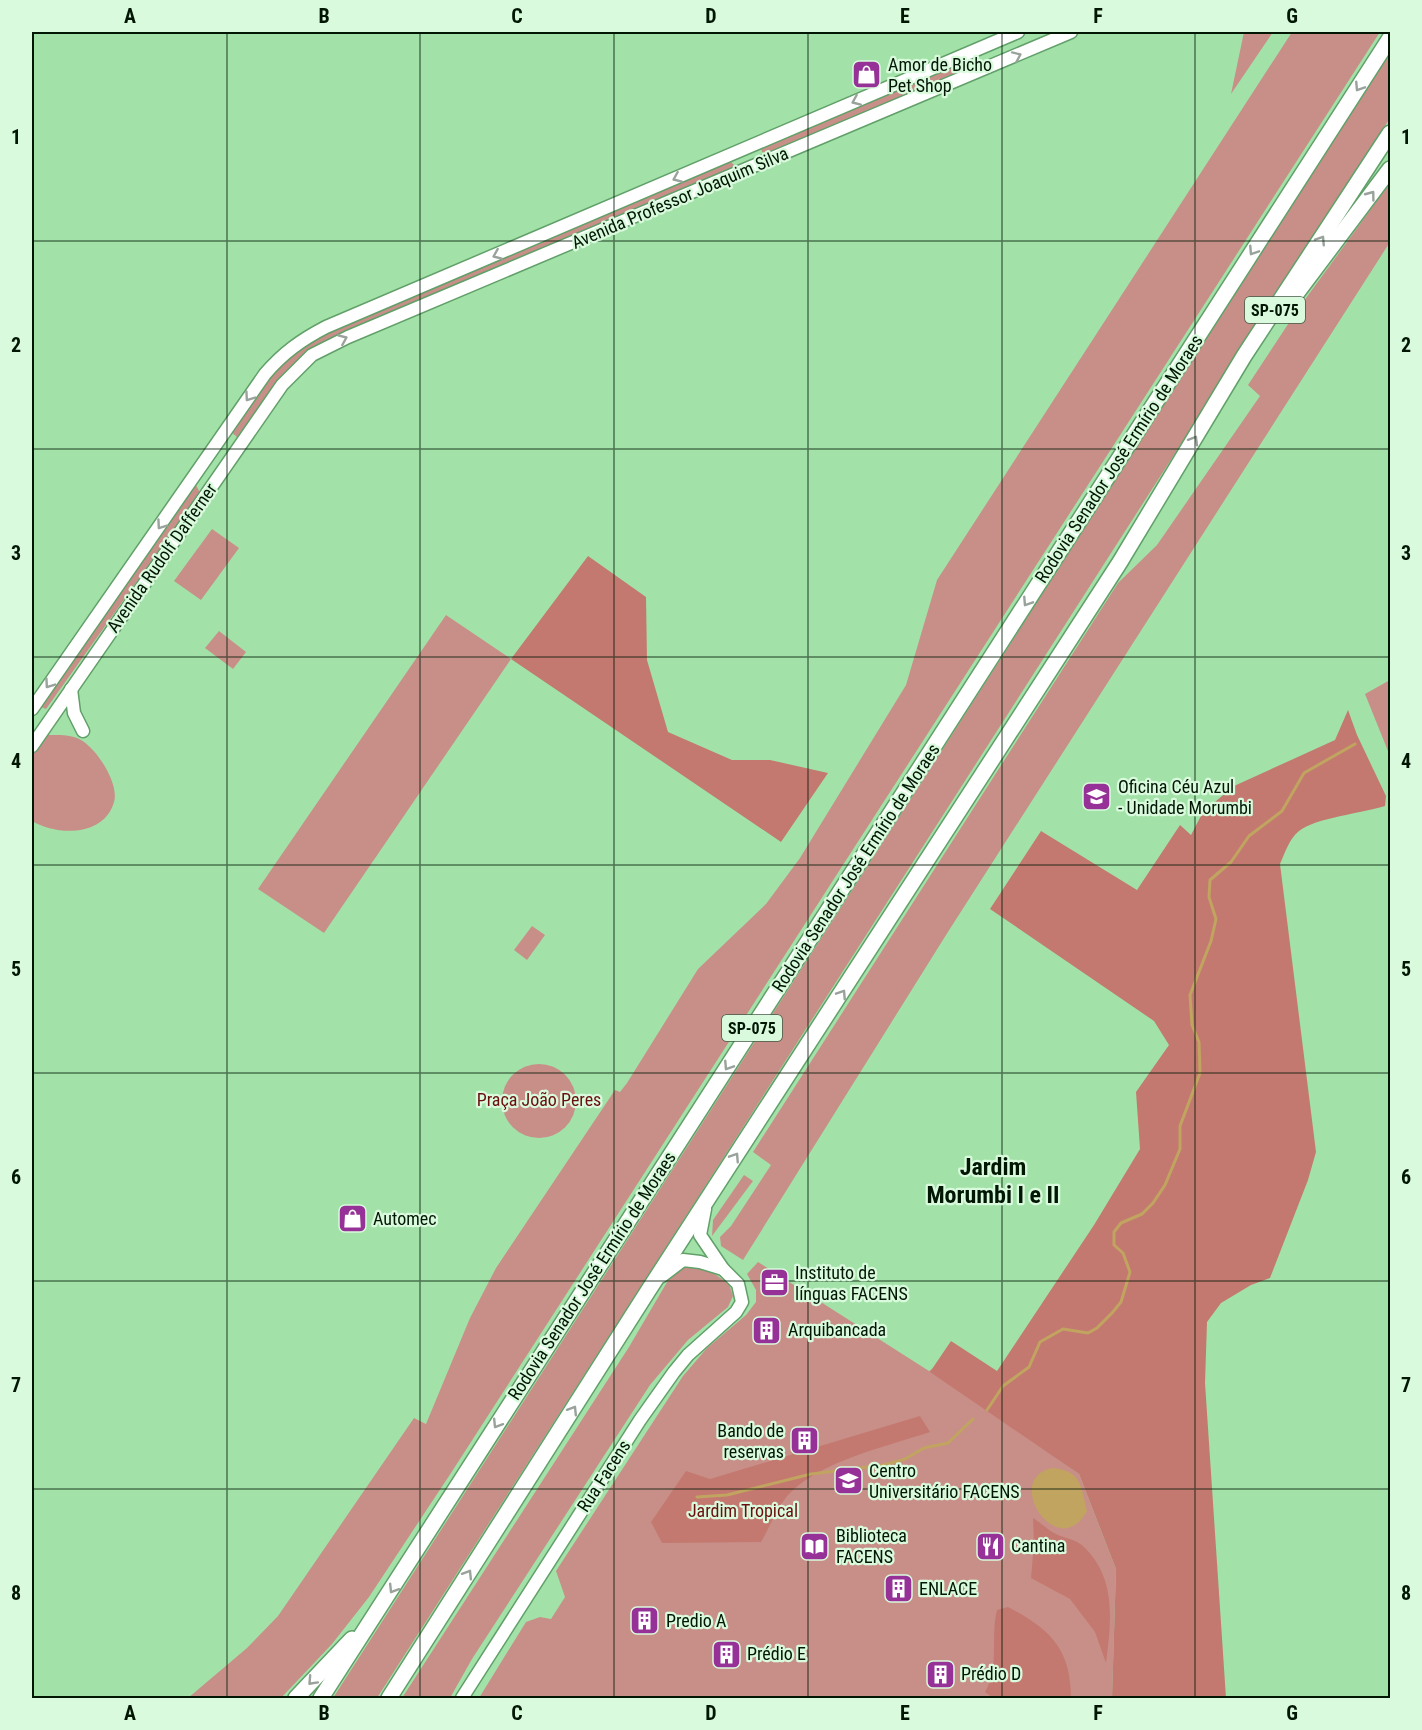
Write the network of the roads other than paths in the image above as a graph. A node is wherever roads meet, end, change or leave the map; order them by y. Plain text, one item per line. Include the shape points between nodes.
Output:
1 (1018, 32) edge
2 (1071, 32) edge
3 (1390, 38) edge
4 (1390, 134) edge
5 (1390, 170) edge
6 (282, 354) joint
7 (1244, 356) junction
8 (294, 371) joint
9 (71, 689) junction
10 (32, 709) edge
11 (83, 731) dead end
12 (32, 746) edge
13 (711, 1193) junction
14 (723, 1269) junction
15 (648, 1291) junction
16 (381, 1608) junction
17 (415, 1659) junction
18 (296, 1698) edge
19 (321, 1698) edge
20 (389, 1698) edge
21 (396, 1698) edge
22 (462, 1698) edge

1 -> 6 main road, Avenida Professor Joaquim Silva via 326,327
8 -> 2 main road, Avenida Professor Joaquim Silva via 329,345
3 -> 16 highway, Rodovia Senador José Ermírio de Moraes / SP-075
7 -> 4 highway, SP-075
7 -> 5 highway
6 -> 10 main road, Avenida Rudolf Dafferner via 217,441
13 -> 7 highway, SP-075 via 1120,562
8 - 9 main road, Avenida Rudolf Dafferner
9 - 11 main road via 74,713
9 - 12 main road, Avenida Rudolf Dafferner
13 - 14 main road, Rua Facens via 700,1235
13 - 15 highway, SP-075
14 - 15 main road via 683,1260
14 - 22 main road, Rua Facens via 742,1293 736,1312 688,1354 674,1372
17 -> 15 highway, SP-075
16 -> 18 highway
16 - 19 highway, Rodovia Senador José Ermírio de Moraes / SP-075
17 - 20 highway, SP-075
17 - 21 highway

